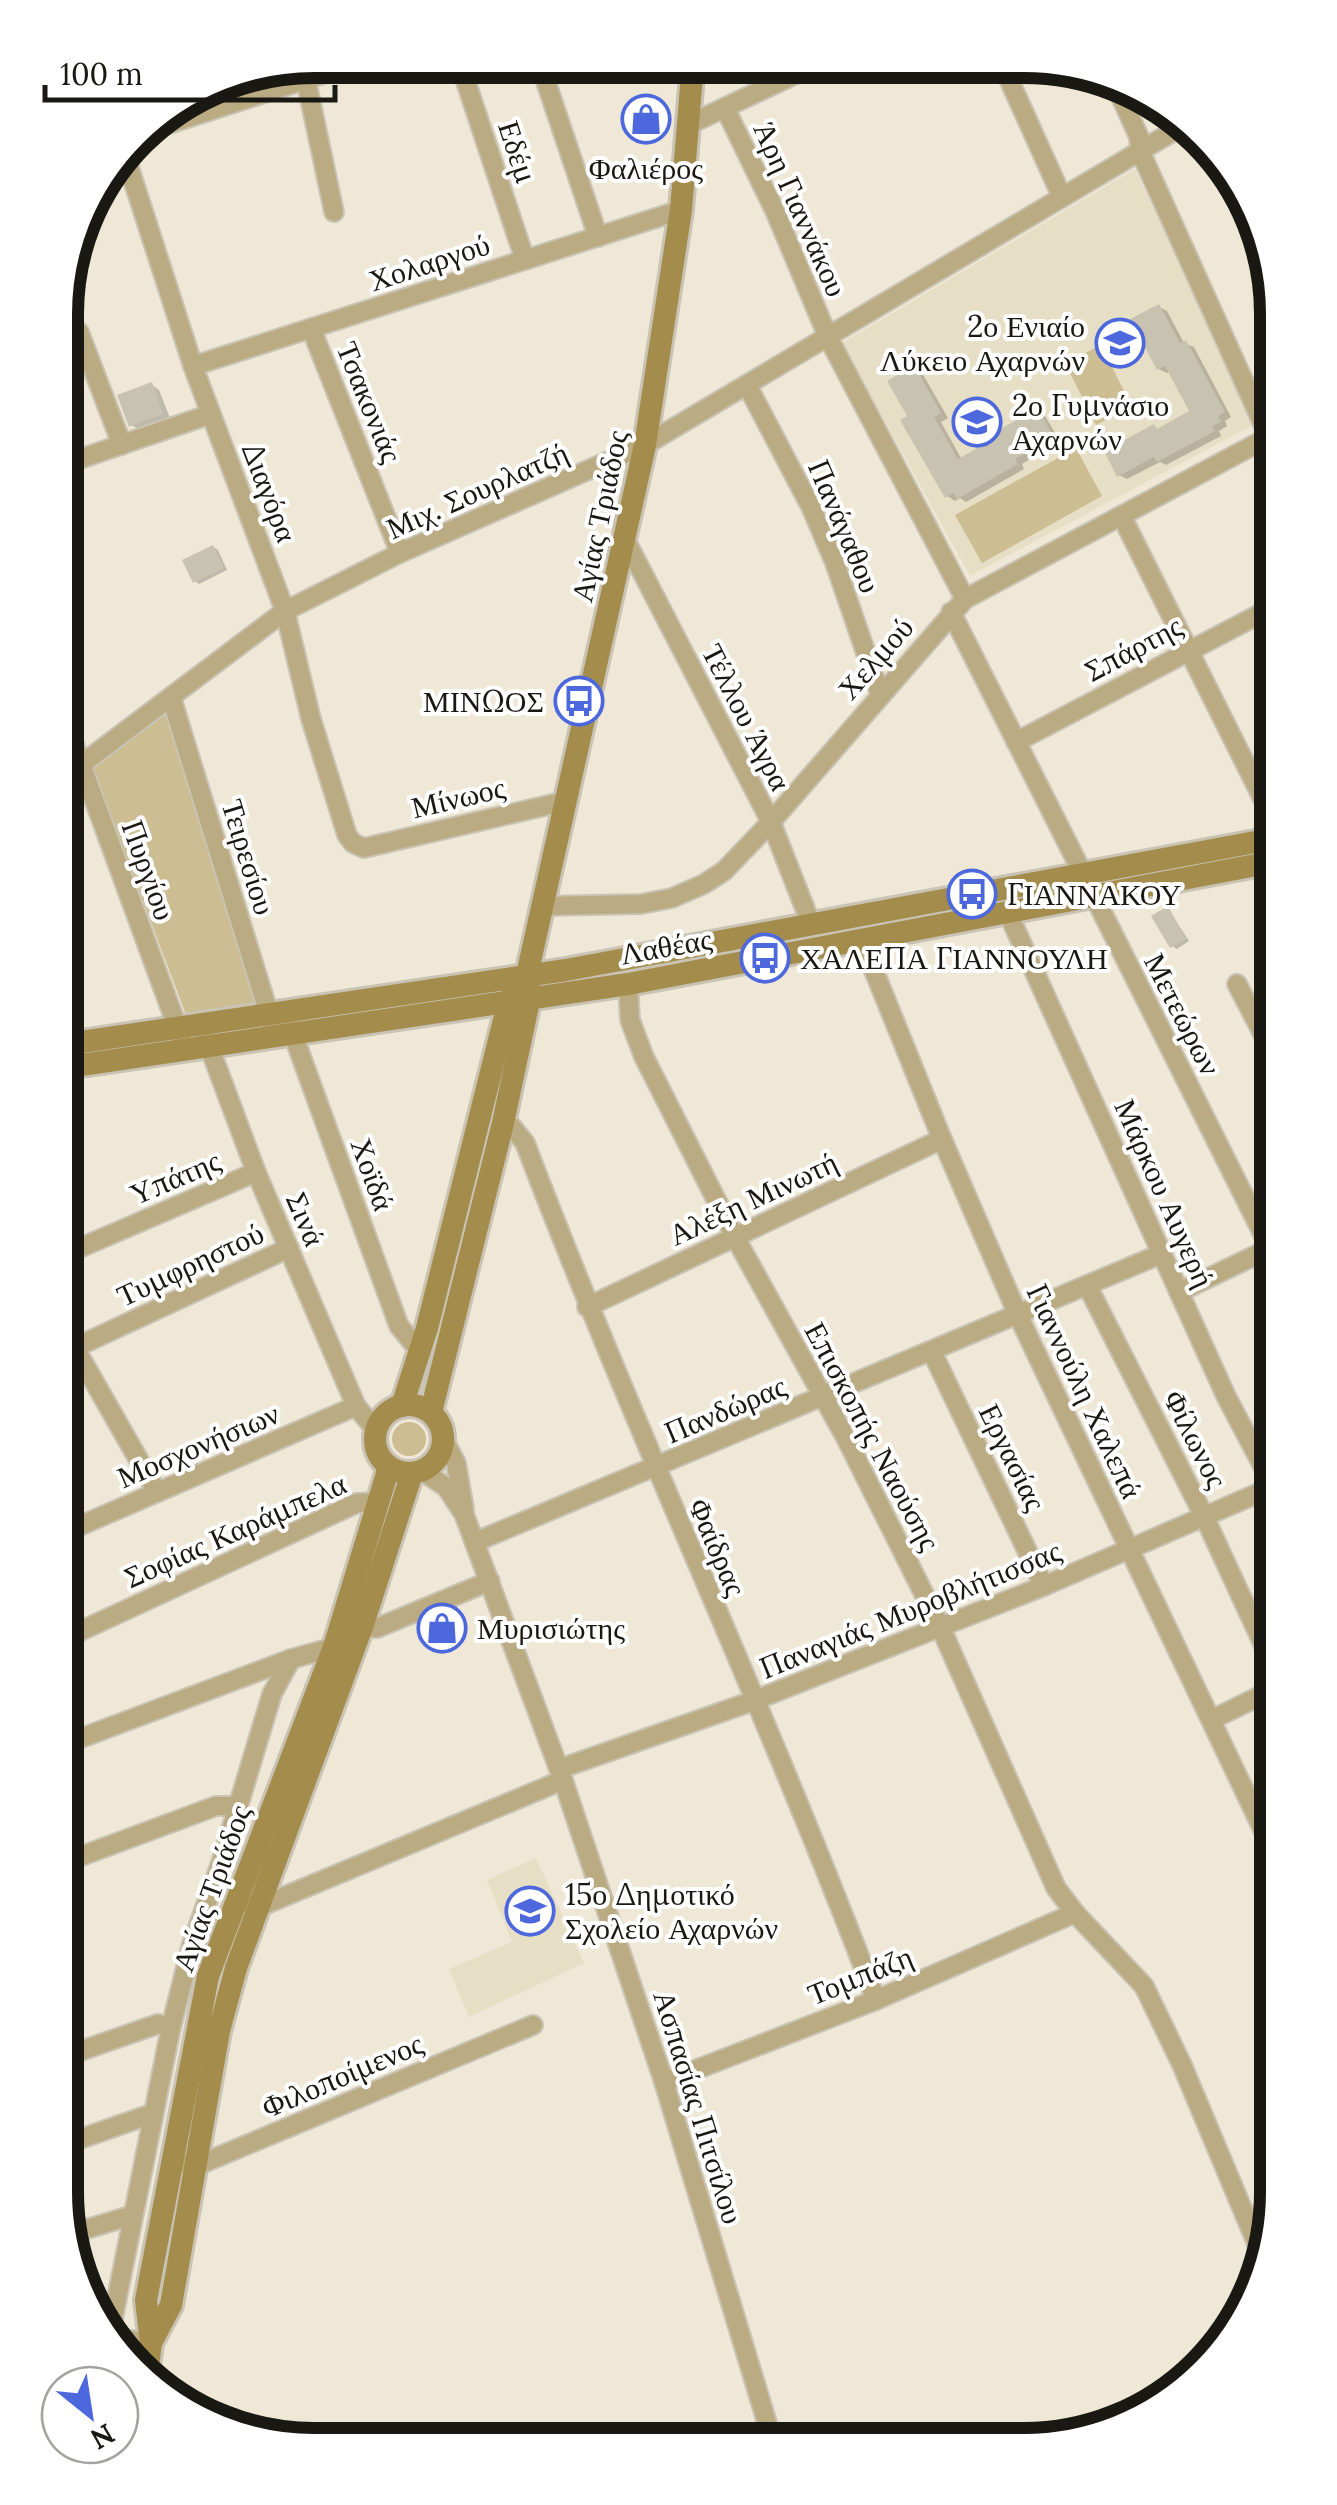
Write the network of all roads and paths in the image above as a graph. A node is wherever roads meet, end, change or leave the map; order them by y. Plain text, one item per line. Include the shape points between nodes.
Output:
1 (310, 78) edge
2 (466, 78) edge
3 (544, 78) edge
4 (692, 78) edge
5 (788, 78) edge
6 (1008, 78) edge
7 (306, 80) junction
8 (1122, 100) edge
9 (725, 108) junction
10 (177, 121) edge
11 (688, 125) junction
12 (1173, 131) edge
13 (1140, 151) junction
14 (129, 167) edge
15 (1062, 198) junction
16 (681, 210) junction
17 (334, 212) dead end
18 (598, 237) junction
19 (525, 260) junction
20 (311, 328) junction
21 (79, 332) dead end
22 (828, 337) junction
23 (193, 366) junction
24 (748, 385) junction
25 (211, 414) junction
26 (1260, 417) edge
27 (122, 445) junction
28 (645, 446) junction
29 (1260, 452) edge
30 (78, 460) edge
31 (1122, 516) junction
32 (625, 539) junction
33 (400, 553) junction
34 (958, 606) junction
35 (285, 610) junction
36 (1260, 614) edge
37 (1190, 650) junction
38 (880, 694) junction
39 (170, 697) junction
40 (1016, 742) junction
41 (78, 754) edge
42 (82, 765) junction
43 (78, 768) edge
44 (1260, 792) edge
45 (566, 801) junction
46 (771, 822) junction
47 (1260, 841) edge
48 (364, 848) joint
49 (1260, 864) edge
50 (1082, 874) junction
51 (1094, 898) junction
52 (543, 906) junction
53 (1008, 913) junction
54 (811, 924) junction
55 (862, 941) junction
56 (628, 984) junction
57 (1237, 984) dead end
58 (522, 990) junction
59 (280, 1023) junction
60 (1260, 1028) edge
61 (193, 1036) junction
62 (78, 1044) edge
63 (78, 1064) edge
64 (503, 1122) junction
65 (942, 1139) junction
66 (256, 1172) junction
67 (1260, 1224) edge
68 (736, 1237) junction
69 (288, 1248) junction
70 (78, 1249) edge
71 (1161, 1254) junction
72 (1260, 1258) edge
73 (1087, 1285) junction
74 (1179, 1292) junction
75 (587, 1308) junction
76 (1018, 1316) junction
77 (78, 1346) edge
78 (421, 1348) junction
79 (932, 1352) junction
80 (78, 1367) edge
81 (824, 1397) junction
82 (356, 1406) junction
83 (402, 1406) junction
84 (430, 1412) junction
85 (378, 1426) junction
86 (444, 1440) junction
87 (1259, 1457) edge
88 (655, 1469) junction
89 (407, 1470) junction
90 (157, 1492) junction
91 (1259, 1495) edge
92 (378, 1502) junction
93 (464, 1514) junction
94 (1204, 1516) junction
95 (78, 1527) edge
96 (475, 1542) junction
97 (1128, 1549) junction
98 (490, 1581) junction
99 (1044, 1586) junction
100 (352, 1624) junction
101 (940, 1626) junction
102 (78, 1632) edge
103 (1259, 1637) edge
104 (334, 1647) junction
105 (292, 1660) junction
106 (1259, 1695) edge
107 (753, 1702) junction
108 (1212, 1719) junction
109 (78, 1739) edge
110 (561, 1774) junction
111 (239, 1806) junction
112 (1259, 1821) edge
113 (78, 1857) edge
114 (248, 1904) junction
115 (1074, 1913) junction
116 (876, 2000) junction
117 (532, 2025) dead end
118 (171, 2027) junction
119 (78, 2052) edge
120 (664, 2082) junction
121 (154, 2113) junction
122 (78, 2140) edge
123 (171, 2161) junction
124 (196, 2166) junction
125 (133, 2215) junction
126 (81, 2231) edge
127 (1255, 2238) edge
128 (113, 2315) edge
129 (130, 2340) edge
130 (151, 2342) junction
131 (149, 2360) edge
132 (770, 2428) edge

1 - 7 street
2 - 19 street, Εδέμ
3 - 18 street
4 - 11 street, Αγίας Τριάδος
5 - 9 street
6 - 15 street
7 - 10 street
7 - 17 street
8 - 13 street
9 - 11 street
9 - 22 street, Άρη Γιαννάκου
11 - 16 street, Αγίας Τριάδος
12 - 13 street, Μιχ. Σουρλατζή
13 - 15 street, Μιχ. Σουρλατζή
13 - 26 street
14 - 23 street, Διαγόρα
15 - 22 street, Μιχ. Σουρλατζή
16 - 18 street, Χολαργού
16 - 28 street, Αγίας Τριάδος
18 - 19 street, Χολαργού
19 - 20 street, Χολαργού
20 - 23 street, Χολαργού
20 - 33 street, Τσακονιάς
21 - 27 street
22 - 24 street, Μιχ. Σουρλατζή
22 - 34 street, Άρη Γιαννάκου
23 - 25 street, Διαγόρα
24 - 28 street, Μιχ. Σουρλατζή
24 - 38 street, Πανάγαθου via 836,563
25 - 27 street
25 - 35 street, Διαγόρα
27 - 30 street
28 - 32 street, Αγίας Τριάδος
28 - 33 street, Μιχ. Σουρλατζή
29 - 31 street, Χελμού
31 - 34 street, Χελμού
31 - 37 street
32 - 45 street, Αγίας Τριάδος
32 - 46 street, Τέλλου Άγρα
33 - 35 street, Μιχ. Σουρλατζή
34 - 38 street, Χελμού
34 - 40 street
35 - 39 street, Μιχ. Σουρλατζή
35 - 48 street, Διαγόρα via 347,835
36 - 37 street, Σπάρτης
37 - 40 street, Σπάρτης
37 - 44 street
38 - 46 street, Χελμού
39 - 42 street, Μιχ. Σουρλατζή
39 - 59 street, Τειρεσίου
40 - 50 street
41 - 42 street, Πυργίου
42 - 43 street, Μιχ. Σουρλατζή
42 - 61 street, Πυργίου
45 - 48 street, Μίνωος
45 - 52 street, Αγίας Τριάδος
46 - 52 street, Χελμού via 724,871 672,898
46 - 54 street, Τέλλου Άγρα
47 - 50 street, Λαθέας
49 - 51 street, Λαθέας
50 - 54 street, Λαθέας
51 - 53 street, Λαθέας
51 - 67 street, Μετεώρων
52 - 58 street, Αγίας Τριάδος
53 - 55 street, Λαθέας
53 - 71 street, Μάρκου Αυγερή
54 - 58 street, Λαθέας
55 - 56 street, Λαθέας
55 - 65 street, Γιαννούλη Χαλεπά
56 - 58 street, Λαθέας
56 - 68 street, Επισκοπής Ναούσης via 630,1020 644,1057
57 - 60 street
58 - 59 street, Λαθέας
58 - 64 street, Αγίας Τριάδος
58 - 78 street, Αγίας Τριάδος
59 - 61 street, Λαθέας
59 - 78 street, Χοϊδά via 399,1326
61 - 62 street, Λαθέας
61 - 63 street, Λαθέας
61 - 66 street, Σινά
64 - 75 street, Φαίδρας via 525,1143
64 - 84 street, Αγίας Τριάδος
65 - 68 street, Αλέξη Μινωτή
65 - 76 street, Γιαννούλη Χαλεπά
66 - 69 street, Σινά
66 - 70 street, Υπάτης
68 - 75 street, Αλέξη Μινωτή
68 - 81 street, Επισκοπής Ναούσης
69 - 77 street, Τυμφρηστού
69 - 82 street, Σινά
71 - 73 street, Πανδώρας
71 - 74 street, Μάρκου Αυγερή
72 - 74 street
73 - 76 street, Πανδώρας
73 - 94 street, Φίλωνος
74 - 87 street, Μάρκου Αυγερή
75 - 88 street, Φαίδρας
76 - 79 street, Πανδώρας
76 - 97 street, Γιαννούλη Χαλεπά
78 - 83 street, Αγίας Τριάδος
79 - 81 street, Πανδώρας
79 - 99 street, Εργασίας
80 - 90 street
81 - 88 street, Πανδώρας
81 - 101 street, Επισκοπής Ναούσης
82 - 85 street, Σινά
82 - 90 street, Μοσχονήσιων
83 - 84 street
83 - 85 street
84 - 86 street
85 - 89 street via 376,1448
86 - 89 street, Αγίας Τριάδος via 437,1459
86 - 93 street, Ασπασίας Πιτσίλου via 461,1480
88 - 96 street, Πανδώρας
88 - 107 street, Φαίδρας
89 - 92 street, Αγίας Τριάδος
89 - 93 street, Ασπασίας Πιτσίλου via 446,1487
89 - 100 street, Αγίας Τριάδος
90 - 95 street, Μοσχονήσιων
91 - 94 street, Παναγιάς Μυροβλήτισσας
92 - 100 street, Αγίας Τριάδος
92 - 102 street, Σοφίας Καράμπελα via 358,1503
93 - 96 street, Ασπασίας Πιτσίλου
94 - 97 street, Παναγιάς Μυροβλήτισσας
94 - 103 street, Φίλωνος
96 - 98 street, Ασπασίας Πιτσίλου
97 - 99 street, Παναγιάς Μυροβλήτισσας
97 - 108 street, Γιαννούλη Χαλεπά
98 - 100 street via 377,1628
98 - 110 street, Ασπασίας Πιτσίλου
99 - 101 street, Παναγιάς Μυροβλήτισσας
100 - 104 street, Αγίας Τριάδος
100 - 114 street, Αγίας Τριάδος
101 - 107 street, Παναγιάς Μυροβλήτισσας
101 - 115 street, Επισκοπής Ναούσης via 1056,1888
104 - 105 street
104 - 114 street, Αγίας Τριάδος
105 - 109 street
105 - 111 street, Αγίας Τριάδος via 272,1694
106 - 108 street, Φίλωνος
107 - 110 street, Παναγιάς Μυροβλήτισσας
107 - 116 street, Φαίδρας
108 - 112 street, Γιαννούλη Χαλεπά
110 - 114 street, Παναγιάς Μυροβλήτισσας
110 - 120 street, Ασπασίας Πιτσίλου
111 - 113 street via 216,1806
111 - 118 street, Αγίας Τριάδος
114 - 123 street, Αγίας Τριάδος via 208,1976
114 - 124 street, Αγίας Τριάδος
115 - 116 street, Τομπάζη
115 - 127 street, Επισκοπής Ναούσης via 1144,1986
116 - 120 street, Τομπάζη
117 - 124 street, Φιλοποίμενος
118 - 119 street via 158,2024
118 - 121 street, Αγίας Τριάδος
120 - 132 street, Ασπασίας Πιτσίλου
121 - 122 street
121 - 125 street, Αγίας Τριάδος
123 - 124 street
123 - 130 street, Αγίας Τριάδος via 146,2300
124 - 130 street, Αγίας Τριάδος via 171,2306
125 - 126 street
125 - 128 street, Αγίας Τριάδος
129 - 130 street
130 - 131 street, Αγίας Τριάδος

